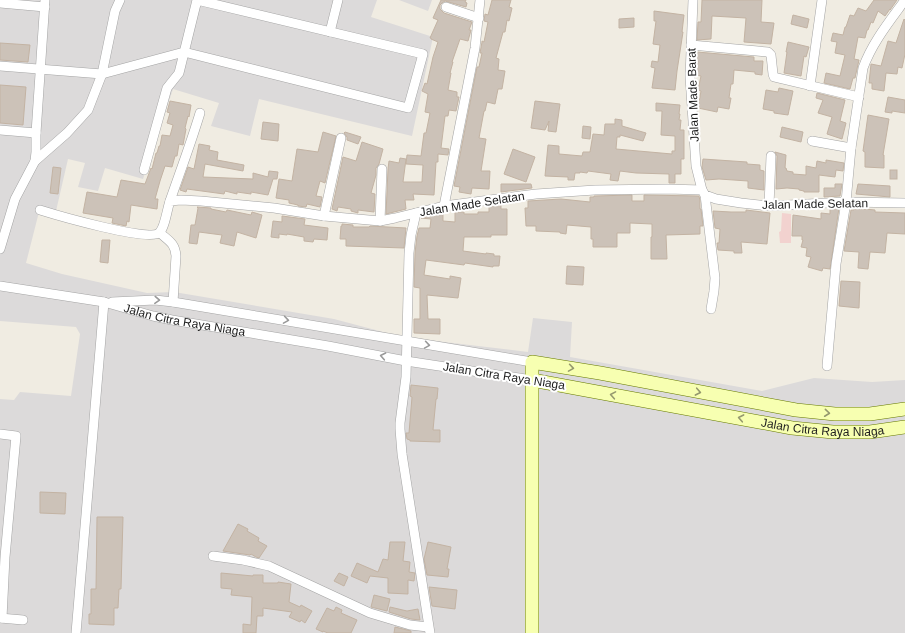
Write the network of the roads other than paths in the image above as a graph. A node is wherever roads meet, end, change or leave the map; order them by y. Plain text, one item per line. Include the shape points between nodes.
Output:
1 (120, 0) edge
2 (338, 0) edge
3 (480, 0) edge
4 (693, 0) edge
5 (822, 0) edge
6 (905, 0) edge
7 (0, 3) edge
8 (45, 3) edge
9 (446, 7) dead end
10 (479, 18) junction
11 (330, 32) junction
12 (692, 45) junction
13 (184, 52) junction
14 (0, 66) edge
15 (40, 70) junction
16 (102, 74) junction
17 (810, 86) junction
18 (859, 97) junction
19 (200, 113) dead end
20 (0, 130) edge
21 (36, 133) junction
22 (341, 138) dead end
23 (812, 141) dead end
24 (851, 148) junction
25 (771, 156) dead end
26 (35, 161) junction
27 (382, 169) dead end
28 (144, 170) dead end
29 (704, 192) junction
30 (170, 201) junction
31 (846, 202) junction
32 (905, 203) edge
33 (444, 206) junction
34 (769, 206) junction
35 (40, 210) dead end
36 (416, 213) junction
37 (324, 216) junction
38 (380, 221) junction
39 (160, 233) junction
40 (0, 249) edge
41 (0, 286) edge
42 (104, 302) junction
43 (173, 302) junction
44 (711, 308) dead end
45 (406, 342) junction
46 (406, 361) junction
47 (532, 362) junction
48 (827, 366) dead end
49 (532, 380) junction
50 (905, 409) edge
51 (905, 427) edge
52 (0, 434) edge
53 (0, 498) edge
54 (10, 498) junction
55 (3, 556) edge
56 (213, 556) dead end
57 (1, 618) edge
58 (23, 620) dead end
59 (429, 630) edge
60 (76, 633) edge
61 (532, 633) edge

1 - 16 street via 115,11
2 - 11 street
3 - 10 street
4 - 12 street, Jalan Made Barat
5 - 17 street
6 - 18 street via 866,58
7 - 8 street
8 - 15 street
9 - 10 street
10 - 33 street
11 - 13 street via 198,0
11 - 13 street via 423,54 408,108
12 - 17 street via 768,52 771,55 774,77
12 - 29 street, Jalan Made Barat via 690,77 696,166
13 - 16 street
13 - 28 street via 179,72 167,88
14 - 15 street
15 - 16 street
15 - 21 street
16 - 26 street via 88,110
17 - 18 street
18 - 24 street
19 - 30 street
20 - 21 street
21 - 26 street
22 - 37 street
23 - 24 street
24 - 31 street
25 - 34 street
26 - 40 street via 15,199
27 - 38 street
29 - 33 street, Jalan Made Selatan via 667,189 595,190 536,194
29 - 34 street, Jalan Made Selatan via 716,199
29 - 44 street, Jalan Made Barat via 715,273
30 - 37 street, Jalan Made Selatan via 201,201 274,208
30 - 39 street
31 - 32 street, Jalan Made Selatan
31 - 34 street, Jalan Made Selatan
31 - 48 street via 836,264
33 - 36 street, Jalan Made Selatan
35 - 39 street via 83,223 141,234
36 - 38 street, Jalan Made Selatan
36 - 45 street via 409,253
37 - 38 street, Jalan Made Selatan
39 - 43 street via 176,249
41 - 42 street, Jalan Citra Raya Niaga
42 -> 43 street, Jalan Citra Raya Niaga
46 -> 42 street, Jalan Citra Raya Niaga via 172,320
42 - 60 street
43 -> 45 street, Jalan Citra Raya Niaga
45 - 46 street
45 -> 47 street, Jalan Citra Raya Niaga
46 - 49 street, Jalan Citra Raya Niaga
46 - 59 street via 400,423 402,454
47 - 49 street
47 -> 50 street, Jalan Citra Raya Niaga via 796,410 870,414
51 -> 49 street, Jalan Citra Raya Niaga via 870,432 792,428
49 - 61 street
52 - 54 street via 16,436
53 - 54 street
54 - 55 street
55 - 57 street
56 - 59 street via 269,566 370,613
57 - 58 street

